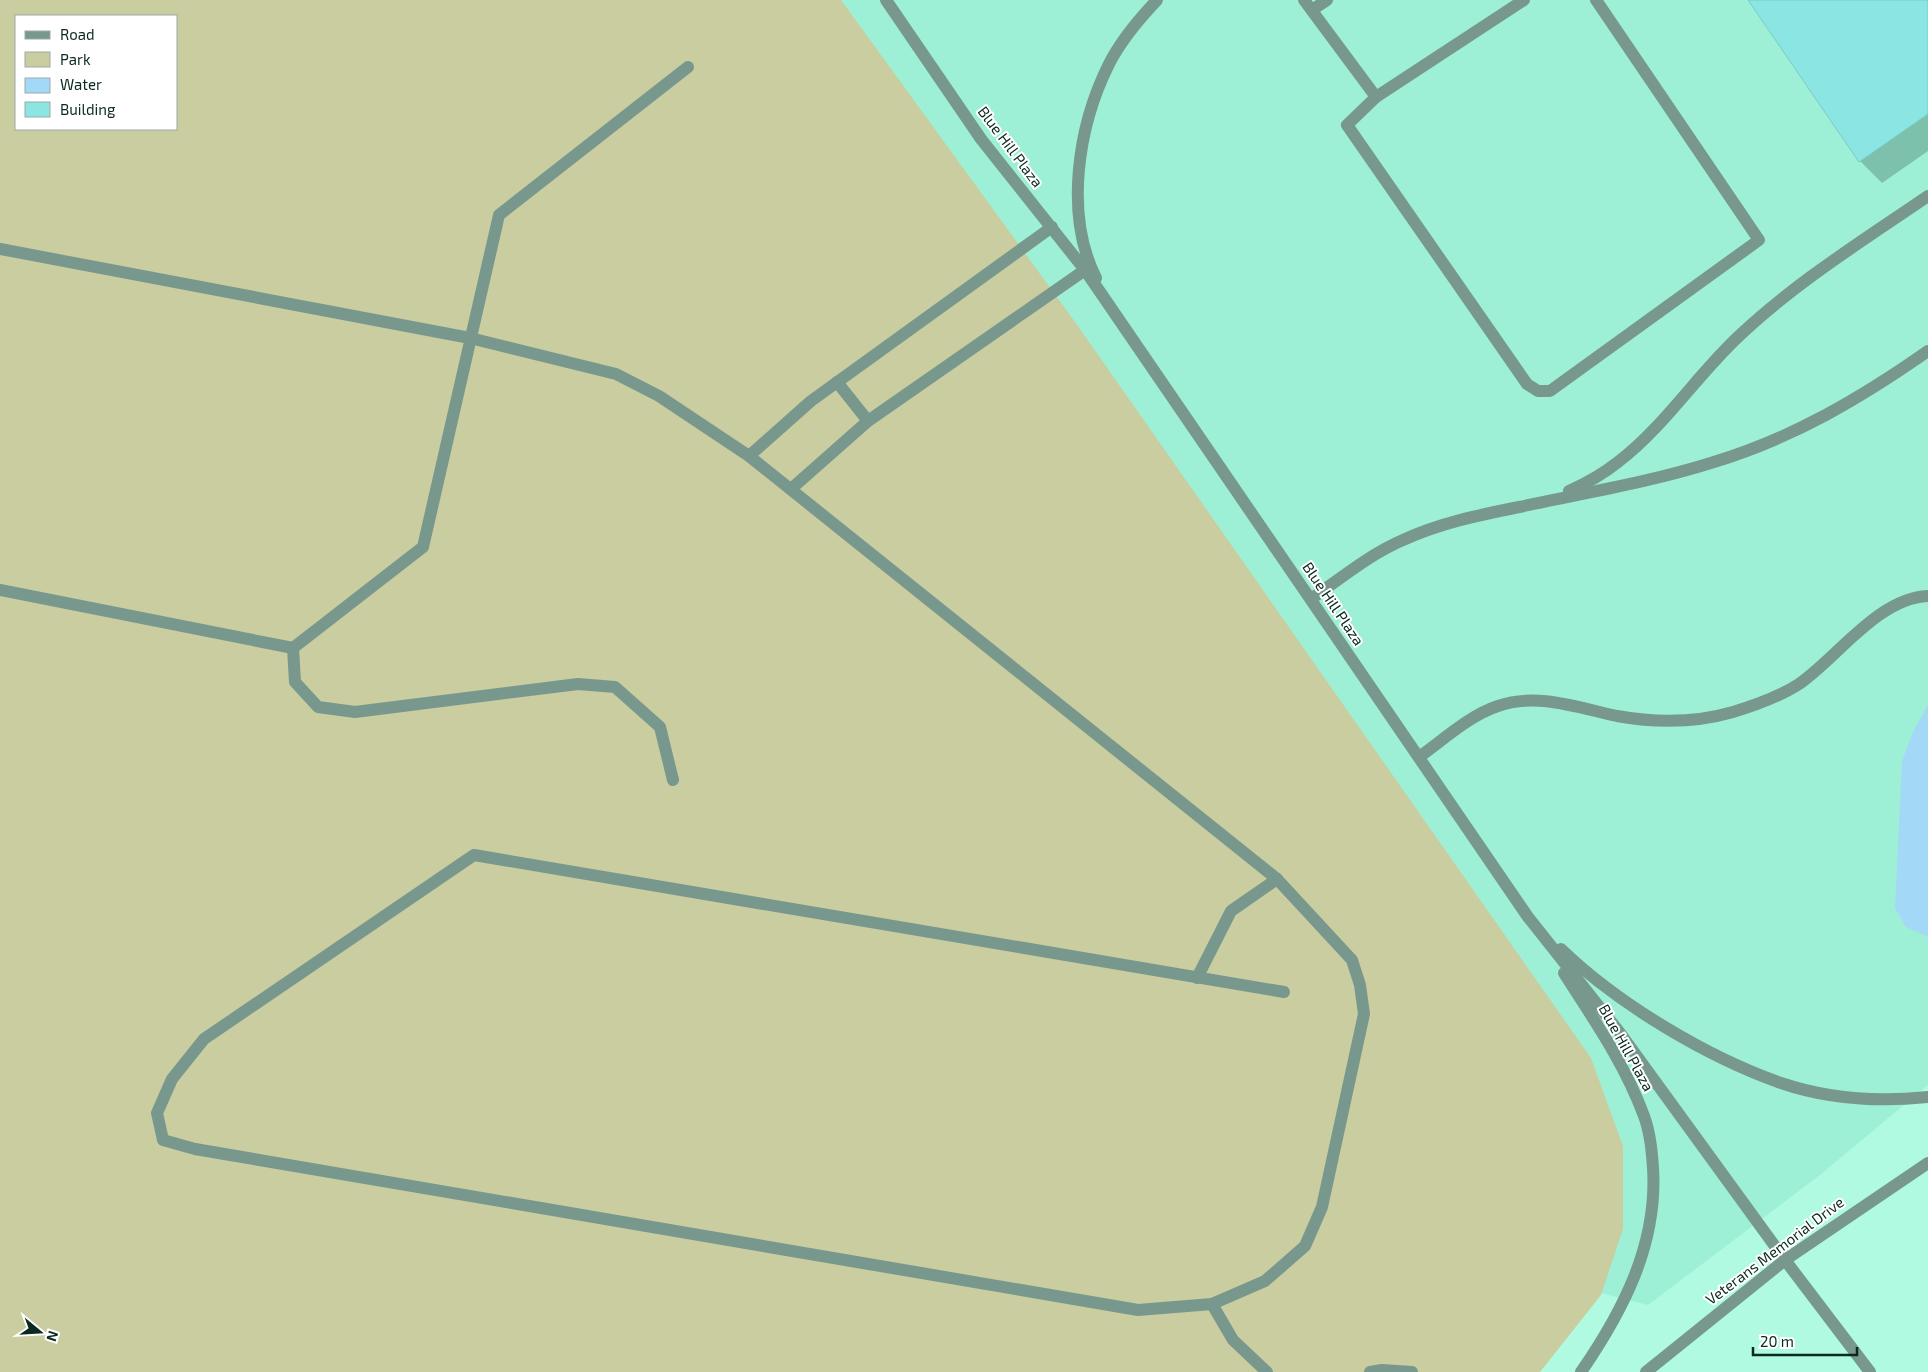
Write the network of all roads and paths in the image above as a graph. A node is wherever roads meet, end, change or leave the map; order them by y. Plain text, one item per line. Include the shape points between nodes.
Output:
1 (886, 0) edge
2 (1157, 0) edge
3 (1327, 0) edge
4 (1524, 0) edge
5 (1596, 0) edge
6 (1308, 5) edge
7 (688, 67) dead end
8 (1376, 97) junction
9 (1928, 196) edge
10 (1052, 227) junction
11 (0, 249) edge
12 (1085, 270) junction
13 (1112, 309) junction
14 (470, 338) junction
15 (1928, 351) edge
16 (837, 382) junction
17 (868, 421) junction
18 (749, 456) junction
19 (791, 490) junction
20 (1534, 503) junction
21 (0, 590) edge
22 (1928, 596) edge
23 (1311, 600) junction
24 (293, 648) junction
25 (1419, 757) junction
26 (673, 780) dead end
27 (1277, 879) junction
28 (1528, 917) junction
29 (1198, 978) junction
30 (1284, 992) dead end
31 (1928, 1096) edge
32 (1928, 1163) edge
33 (1785, 1260) junction
34 (1212, 1304) junction
35 (1267, 1372) edge
36 (1370, 1372) edge
37 (1412, 1372) edge
38 (1581, 1372) edge
39 (1646, 1372) edge
40 (1870, 1372) edge

1 - 10 street, Blue Hill Plaza via 981,138
2 - 13 street, Blue Hill Plaza via 1131,29 1109,64 1092,107 1082,152 1078,194 1081,233 1093,272
3 - 6 street
4 - 8 street
5 - 8 street via 1759,240 1550,391 1538,392 1527,384 1347,124
6 - 8 street
7 - 14 street via 499,215
9 - 20 street via 1738,336 1619,462 1566,493
10 - 12 street, Blue Hill Plaza
10 - 16 street
11 - 14 street
12 - 13 street, Blue Hill Plaza
12 - 17 street
13 - 23 street, Blue Hill Plaza
14 - 18 street via 616,374 659,396
14 - 24 street via 423,547
15 - 20 street via 1836,411 1758,448 1670,474
16 - 17 street
16 - 18 street
17 - 19 street
18 - 19 street
19 - 27 street
20 - 23 street via 1442,525 1401,540
21 - 24 street
22 - 25 street via 1900,603 1878,617 1798,684 1766,702 1692,721 1656,721 1524,700 1498,706 1471,720
23 - 25 street, Blue Hill Plaza
24 - 26 street via 295,682 318,707 346,711 578,684 615,687 660,727
25 - 28 street, Blue Hill Plaza
27 - 29 street via 1231,911
27 - 34 street via 1352,960 1364,1014 1322,1207 1305,1246 1265,1281
28 - 31 street, Blue Hill Plaza via 1590,974 1634,1006 1668,1028 1744,1067 1782,1083 1821,1092 1902,1100
28 - 33 street, Blue Hill Plaza via 1620,1033
28 - 38 street, Blue Hill Plaza via 1610,1044 1629,1080 1645,1118 1652,1154 1654,1190 1641,1261 1611,1324
29 - 30 street
29 - 34 street via 474,855 204,1039 172,1078 157,1113 163,1140 195,1148 1138,1310
32 - 33 street, Veterans Memorial Drive
33 - 39 street, Veterans Memorial Drive
33 - 40 street, Blue Hill Plaza
34 - 35 street via 1233,1340
36 - 37 street

